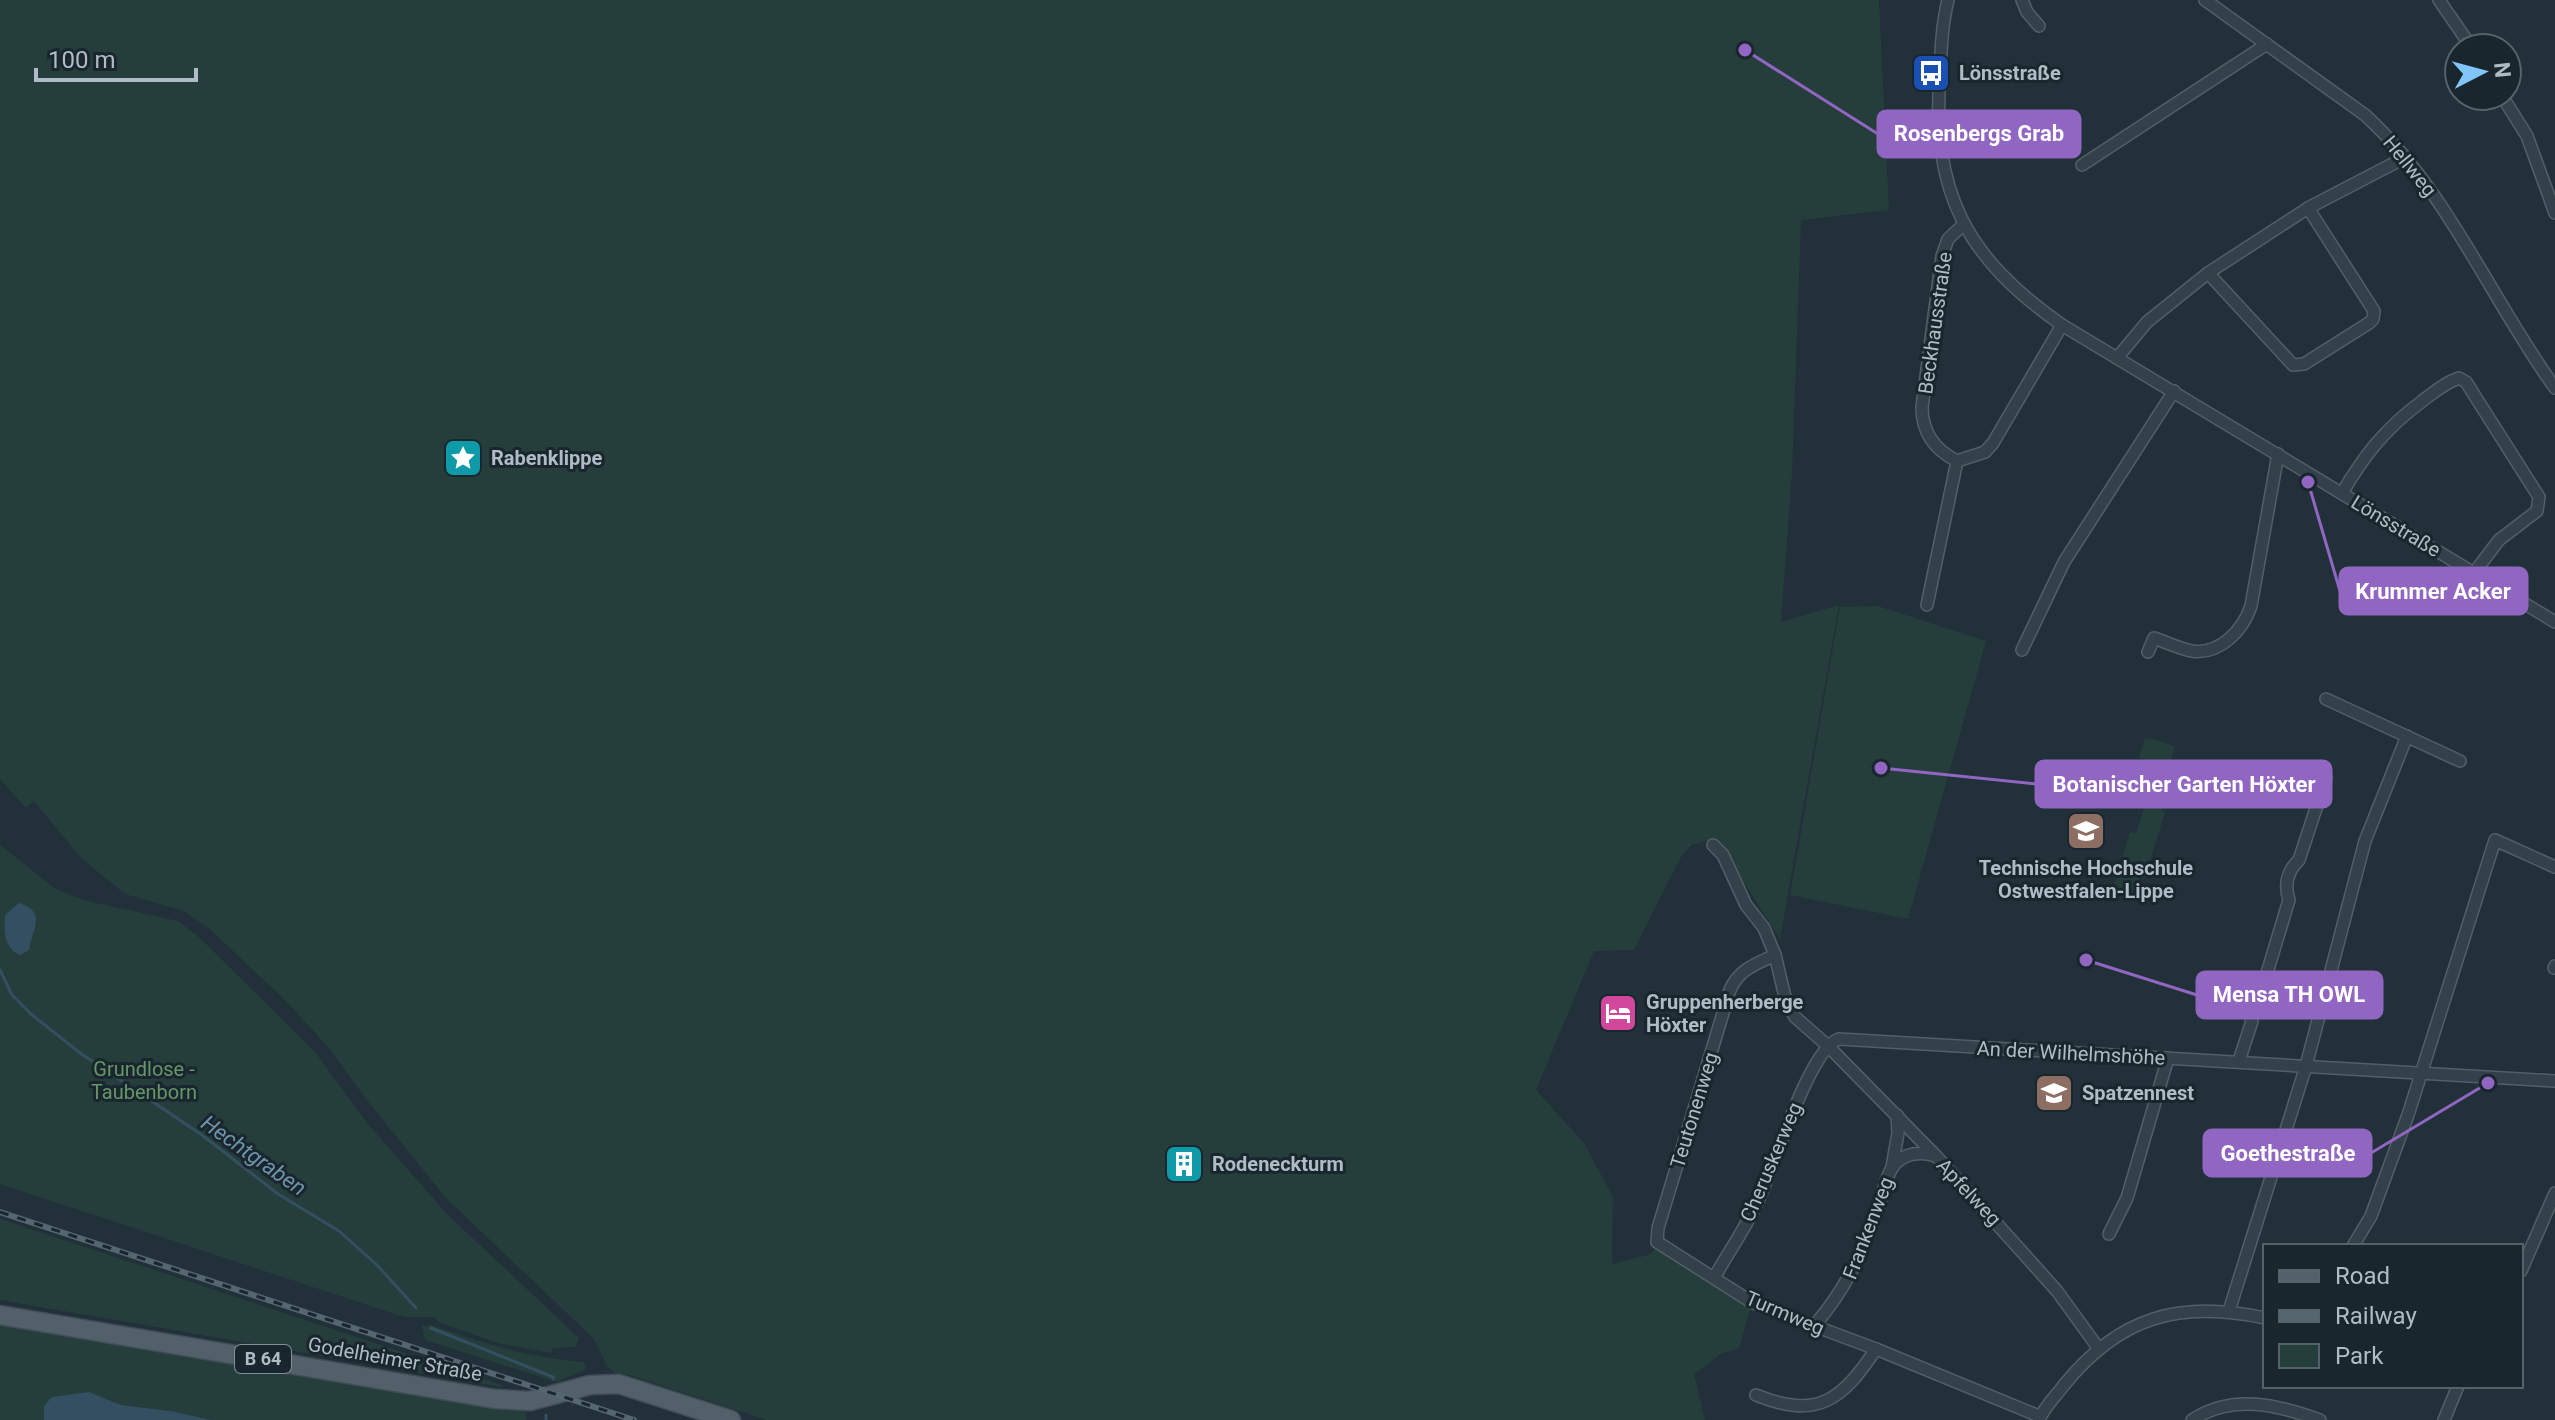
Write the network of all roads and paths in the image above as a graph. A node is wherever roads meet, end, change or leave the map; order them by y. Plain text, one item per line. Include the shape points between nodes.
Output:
1 (1948, 0) edge
2 (2022, 0) edge
3 (2205, 0) edge
4 (2441, 0) edge
5 (2039, 26) dead end
6 (2462, 32) edge
7 (2267, 44) junction
8 (2512, 112) edge
9 (2406, 157) junction
10 (2082, 165) dead end
11 (2308, 208) junction
12 (2555, 213) edge
13 (1963, 225) junction
14 (2208, 273) junction
15 (2062, 325) junction
16 (2117, 358) junction
17 (2555, 388) edge
18 (2174, 391) junction
19 (2278, 454) junction
20 (1957, 461) junction
21 (2342, 493) junction
22 (2474, 573) junction
23 (1927, 605) dead end
24 (2553, 618) edge
25 (2022, 650) dead end
26 (2148, 652) dead end
27 (2326, 699) dead end
28 (2407, 736) junction
29 (2460, 761) dead end
30 (2326, 778) dead end
31 (1713, 845) dead end
32 (2555, 867) edge
33 (1775, 955) junction
34 (1828, 1046) junction
35 (2168, 1058) junction
36 (2239, 1061) junction
37 (2306, 1066) junction
38 (2421, 1075) junction
39 (2555, 1081) edge
40 (1897, 1114) junction
41 (1936, 1156) junction
42 (1892, 1167) junction
43 (2555, 1193) edge
44 (2109, 1234) dead end
45 (1657, 1242) joint
46 (2354, 1244) edge
47 (2523, 1266) edge
48 (1714, 1278) junction
49 (2229, 1311) junction
50 (0, 1315) edge
51 (2263, 1318) edge
52 (1814, 1326) junction
53 (1876, 1349) junction
54 (2099, 1349) junction
55 (2457, 1388) edge
56 (1756, 1395) dead end
57 (2039, 1418) edge
58 (731, 1420) edge
59 (2192, 1420) edge
60 (2320, 1420) edge
61 (2444, 1420) edge

1 - 13 street, Lönsstraße via 1938,100 1941,160
2 - 5 street
3 - 7 street, Hellweg
4 - 6 street
7 - 9 street, Hellweg via 2365,115
7 - 10 street
8 - 12 street via 2527,136
9 - 11 street
9 - 17 street, Hellweg
11 - 14 street
11 - 14 street via 2374,311 2369,323 2304,364 2293,365
13 - 15 street, Lönsstraße via 2010,286
13 - 20 street, Beckhausstraße via 1948,239 1942,256 1922,407 1922,420 1935,445
14 - 16 street via 2154,316
15 - 16 street, Lönsstraße
15 - 20 street via 1993,443 1985,452
16 - 18 street, Lönsstraße
18 - 19 street, Lönsstraße
18 - 25 street via 2064,562
19 - 21 street, Lönsstraße
19 - 26 street via 2243,626 2207,650 2193,651 2154,638
20 - 23 street
21 - 22 street, Lönsstraße
21 - 22 street via 2382,434 2448,382 2466,382 2539,497 2537,511 2499,540
22 - 24 street, Lönsstraße
27 - 28 street
28 - 29 street
28 - 37 street via 2365,841
30 - 36 street via 2299,860 2290,868 2285,889 2289,900 2264,983 2252,990 2252,1021
31 - 33 street
32 - 38 street via 2495,840
33 - 34 street via 1795,1017
33 - 45 street, Teutonenweg via 1739,974 1730,990
34 - 35 street, An der Wilhelmshöhe via 1839,1039
34 - 40 street, Apfelweg
34 - 48 street, Cheruskerweg via 1807,1080 1756,1205
35 - 36 street, An der Wilhelmshöhe
35 - 44 street via 2127,1198
36 - 37 street, An der Wilhelmshöhe
37 - 38 street, An der Wilhelmshöhe
37 - 49 street
38 - 39 street, An der Wilhelmshöhe
38 - 46 street via 2371,1216
40 - 41 street, Apfelweg
40 - 42 street, Frankenweg
41 - 42 street, Frankenweg via 1915,1153
41 - 54 street, Apfelweg via 2057,1291
42 - 52 street, Frankenweg via 1850,1276
43 - 47 street
45 - 48 street, Turmweg
48 - 52 street, Turmweg via 1753,1303
49 - 51 street
49 - 54 street via 2163,1316 2123,1331
50 - 58 main road, Godelheimer Straße / B 64 via 495,1399 530,1401 590,1385 619,1384
52 - 53 street, Turmweg
53 - 56 street via 1856,1378 1823,1406 1794,1407
53 - 57 street, Turmweg
54 - 57 street
55 - 61 street
59 - 60 street via 2222,1407 2256,1403

